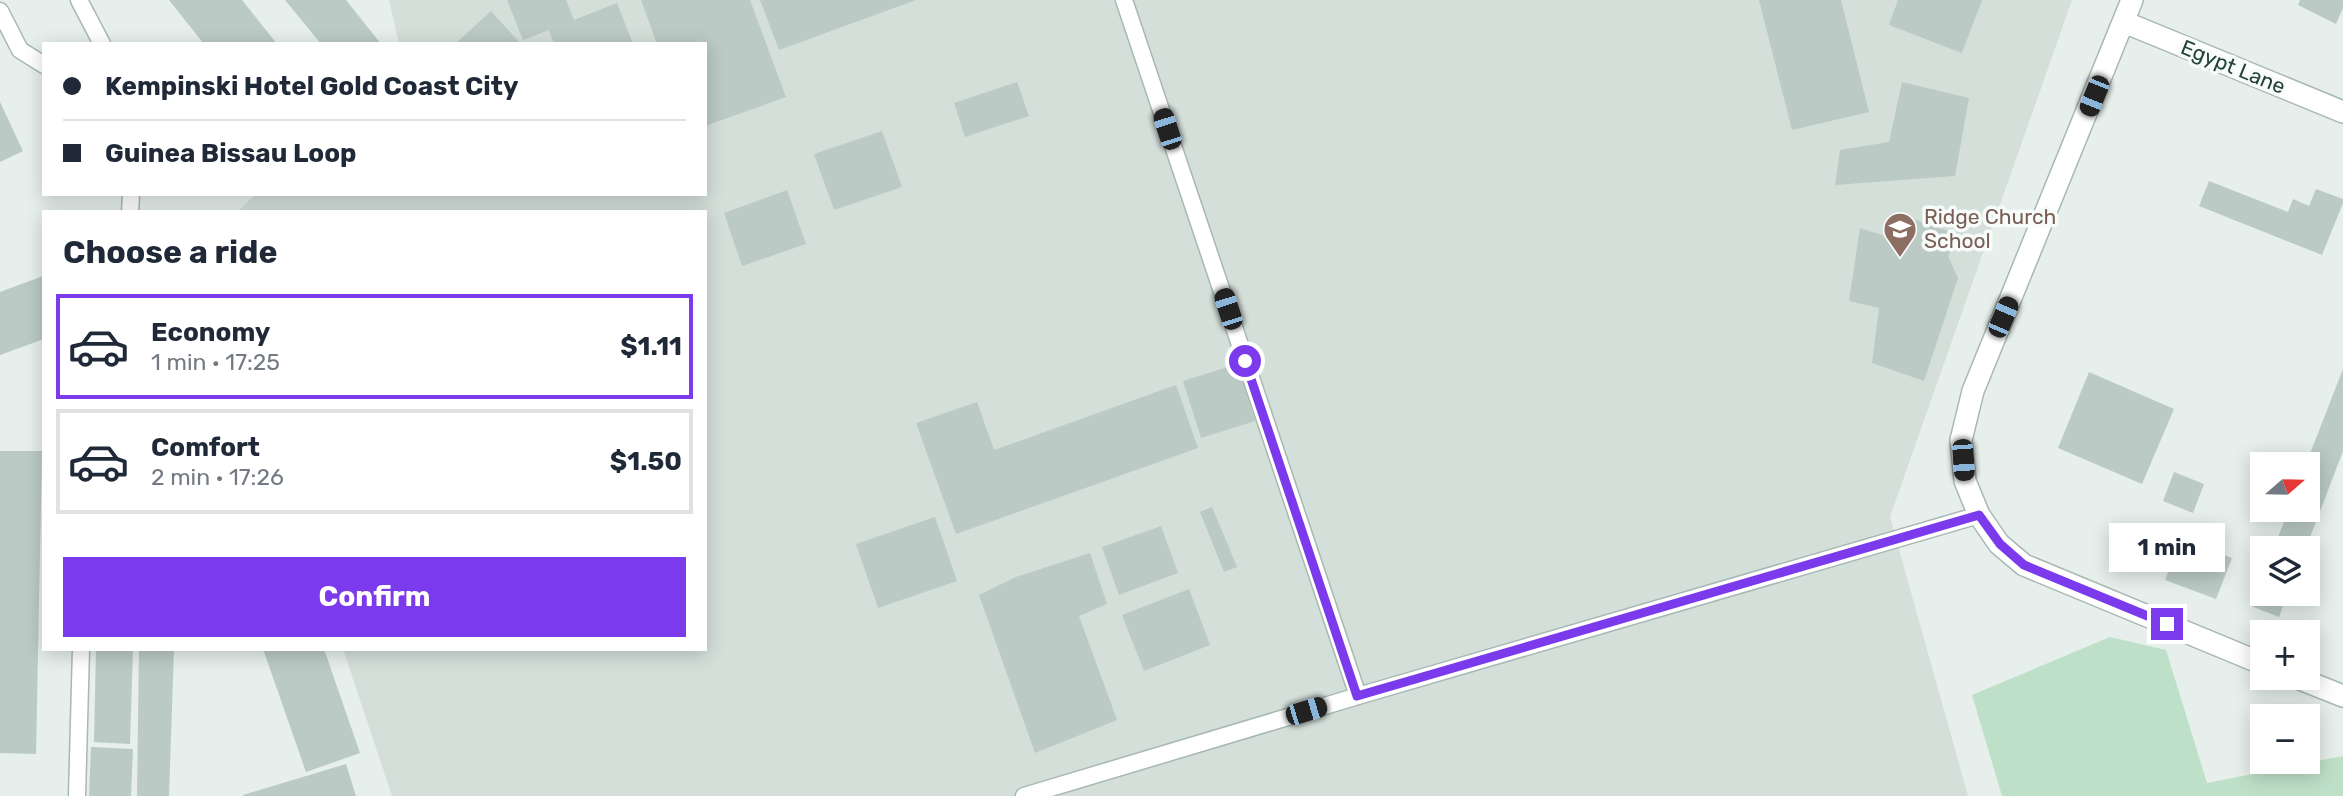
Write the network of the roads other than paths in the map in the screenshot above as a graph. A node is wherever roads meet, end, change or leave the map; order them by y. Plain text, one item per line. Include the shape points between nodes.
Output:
1 (79, 0) edge
2 (1124, 0) edge
3 (2132, 0) edge
4 (0, 11) edge
5 (2124, 22) junction
6 (101, 42) edge
7 (42, 64) edge
8 (2343, 112) edge
9 (1979, 515) junction
10 (81, 651) edge
11 (2250, 659) edge
12 (2320, 687) edge
13 (1357, 696) junction
14 (2343, 696) edge
15 (77, 796) edge
16 (1024, 796) edge

1 - 6 lane
2 - 13 lane
3 - 5 street
4 - 7 lane via 20,50
5 - 8 street, Egypt Lane
5 - 9 street via 1973,391 1961,440 1965,481
9 - 11 street via 2000,544 2024,565
9 - 13 lane
10 - 15 lane
12 - 14 street
13 - 16 lane

